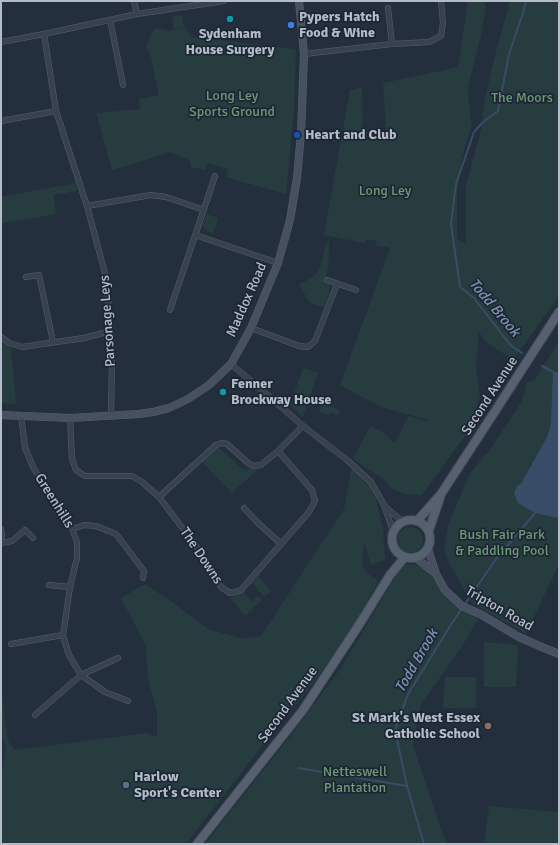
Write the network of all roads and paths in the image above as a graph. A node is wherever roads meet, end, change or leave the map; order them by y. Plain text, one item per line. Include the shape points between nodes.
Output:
1 (134, 1) edge
2 (224, 1) edge
3 (299, 1) edge
4 (441, 1) edge
5 (388, 8) dead end
6 (137, 14) junction
7 (110, 20) junction
8 (44, 34) junction
9 (1, 42) edge
10 (392, 44) junction
11 (304, 54) junction
12 (123, 85) dead end
13 (56, 110) junction
14 (1, 120) edge
15 (215, 176) dead end
16 (88, 206) junction
17 (204, 210) junction
18 (195, 235) junction
19 (278, 263) junction
20 (26, 277) dead end
21 (327, 280) dead end
22 (337, 284) junction
23 (356, 290) dead end
24 (170, 310) dead end
25 (559, 312) edge
26 (251, 328) junction
27 (111, 330) junction
28 (1, 337) edge
29 (53, 342) junction
30 (231, 364) junction
31 (1, 415) edge
32 (20, 415) junction
33 (111, 415) junction
34 (70, 418) junction
35 (303, 426) junction
36 (278, 451) junction
37 (441, 494) junction
38 (159, 498) junction
39 (384, 505) junction
40 (244, 508) dead end
41 (418, 520) junction
42 (402, 521) junction
43 (1, 529) edge
44 (72, 529) junction
45 (429, 530) junction
46 (393, 531) junction
47 (1, 538) edge
48 (33, 538) dead end
49 (1, 544) edge
50 (281, 544) junction
51 (428, 549) junction
52 (396, 552) junction
53 (405, 557) junction
54 (416, 558) junction
55 (436, 574) junction
56 (390, 575) junction
57 (143, 578) dead end
58 (48, 585) dead end
59 (70, 587) junction
60 (63, 635) junction
61 (11, 644) dead end
62 (559, 654) edge
63 (118, 658) dead end
64 (81, 675) junction
65 (128, 701) dead end
66 (35, 715) dead end
67 (197, 844) edge

1 - 6 street
2 - 6 street
3 - 11 street, Maddox Road
4 - 10 street via 441,36 429,42
5 - 10 street
6 - 7 street
7 - 8 street
7 - 12 street
8 - 9 street
8 - 13 street, Parsonage Leys
10 - 11 street
11 - 19 street, Maddox Road via 297,178 290,220
13 - 14 street
13 - 16 street, Parsonage Leys
15 - 17 street
16 - 17 street via 152,195
16 - 27 street, Parsonage Leys via 106,277
17 - 18 street
18 - 19 street
18 - 24 street
19 - 26 street, Maddox Road
20 - 29 street via 39,275
21 - 22 street
22 - 23 street
22 - 26 street via 314,341 308,347
25 - 37 main road, Second Avenue
26 - 30 street, Maddox Road
27 - 29 street via 84,338
27 - 33 street, Parsonage Leys
28 - 29 street via 22,347
30 - 33 street, Maddox Road via 202,391 169,408 139,414
30 - 35 street
31 - 32 street, Maddox Road
32 - 34 street, Maddox Road
32 - 44 street, Greenhills via 26,448 34,469
33 - 34 street, Maddox Road
34 - 38 street, The Downs via 72,459 76,470 85,476 132,476
35 - 36 street
35 - 39 street via 371,482
36 - 38 street via 261,465 253,466 227,444 216,445
36 - 50 street, The Downs via 312,490 316,501
37 - 41 main road, Second Avenue
37 - 45 main road, Second Avenue
38 - 50 street, The Downs via 227,592 241,590
39 - 42 street
39 - 46 street
40 - 50 street
41 - 42 main road
41 - 45 main road
42 - 46 main road
43 - 47 street
44 - 57 street via 84,525 96,526 116,534 144,571
44 - 59 street, Greenhills via 77,542 77,558
45 - 51 main road via 431,540
46 - 52 main road via 392,542
48 - 49 street via 25,530 12,541
51 - 54 main road
51 - 55 street, Tripton Road
52 - 53 main road
52 - 56 main road, Second Avenue
53 - 54 main road
53 - 56 main road, Second Avenue
54 - 55 street, Tripton Road
55 - 62 street, Tripton Road via 445,590 462,606 519,637
56 - 67 main road, Second Avenue via 303,710
58 - 59 street
59 - 60 street, Greenhills
60 - 61 street
60 - 64 street, Greenhills via 69,655
63 - 64 street
64 - 65 street, Greenhills via 105,692
64 - 66 street

